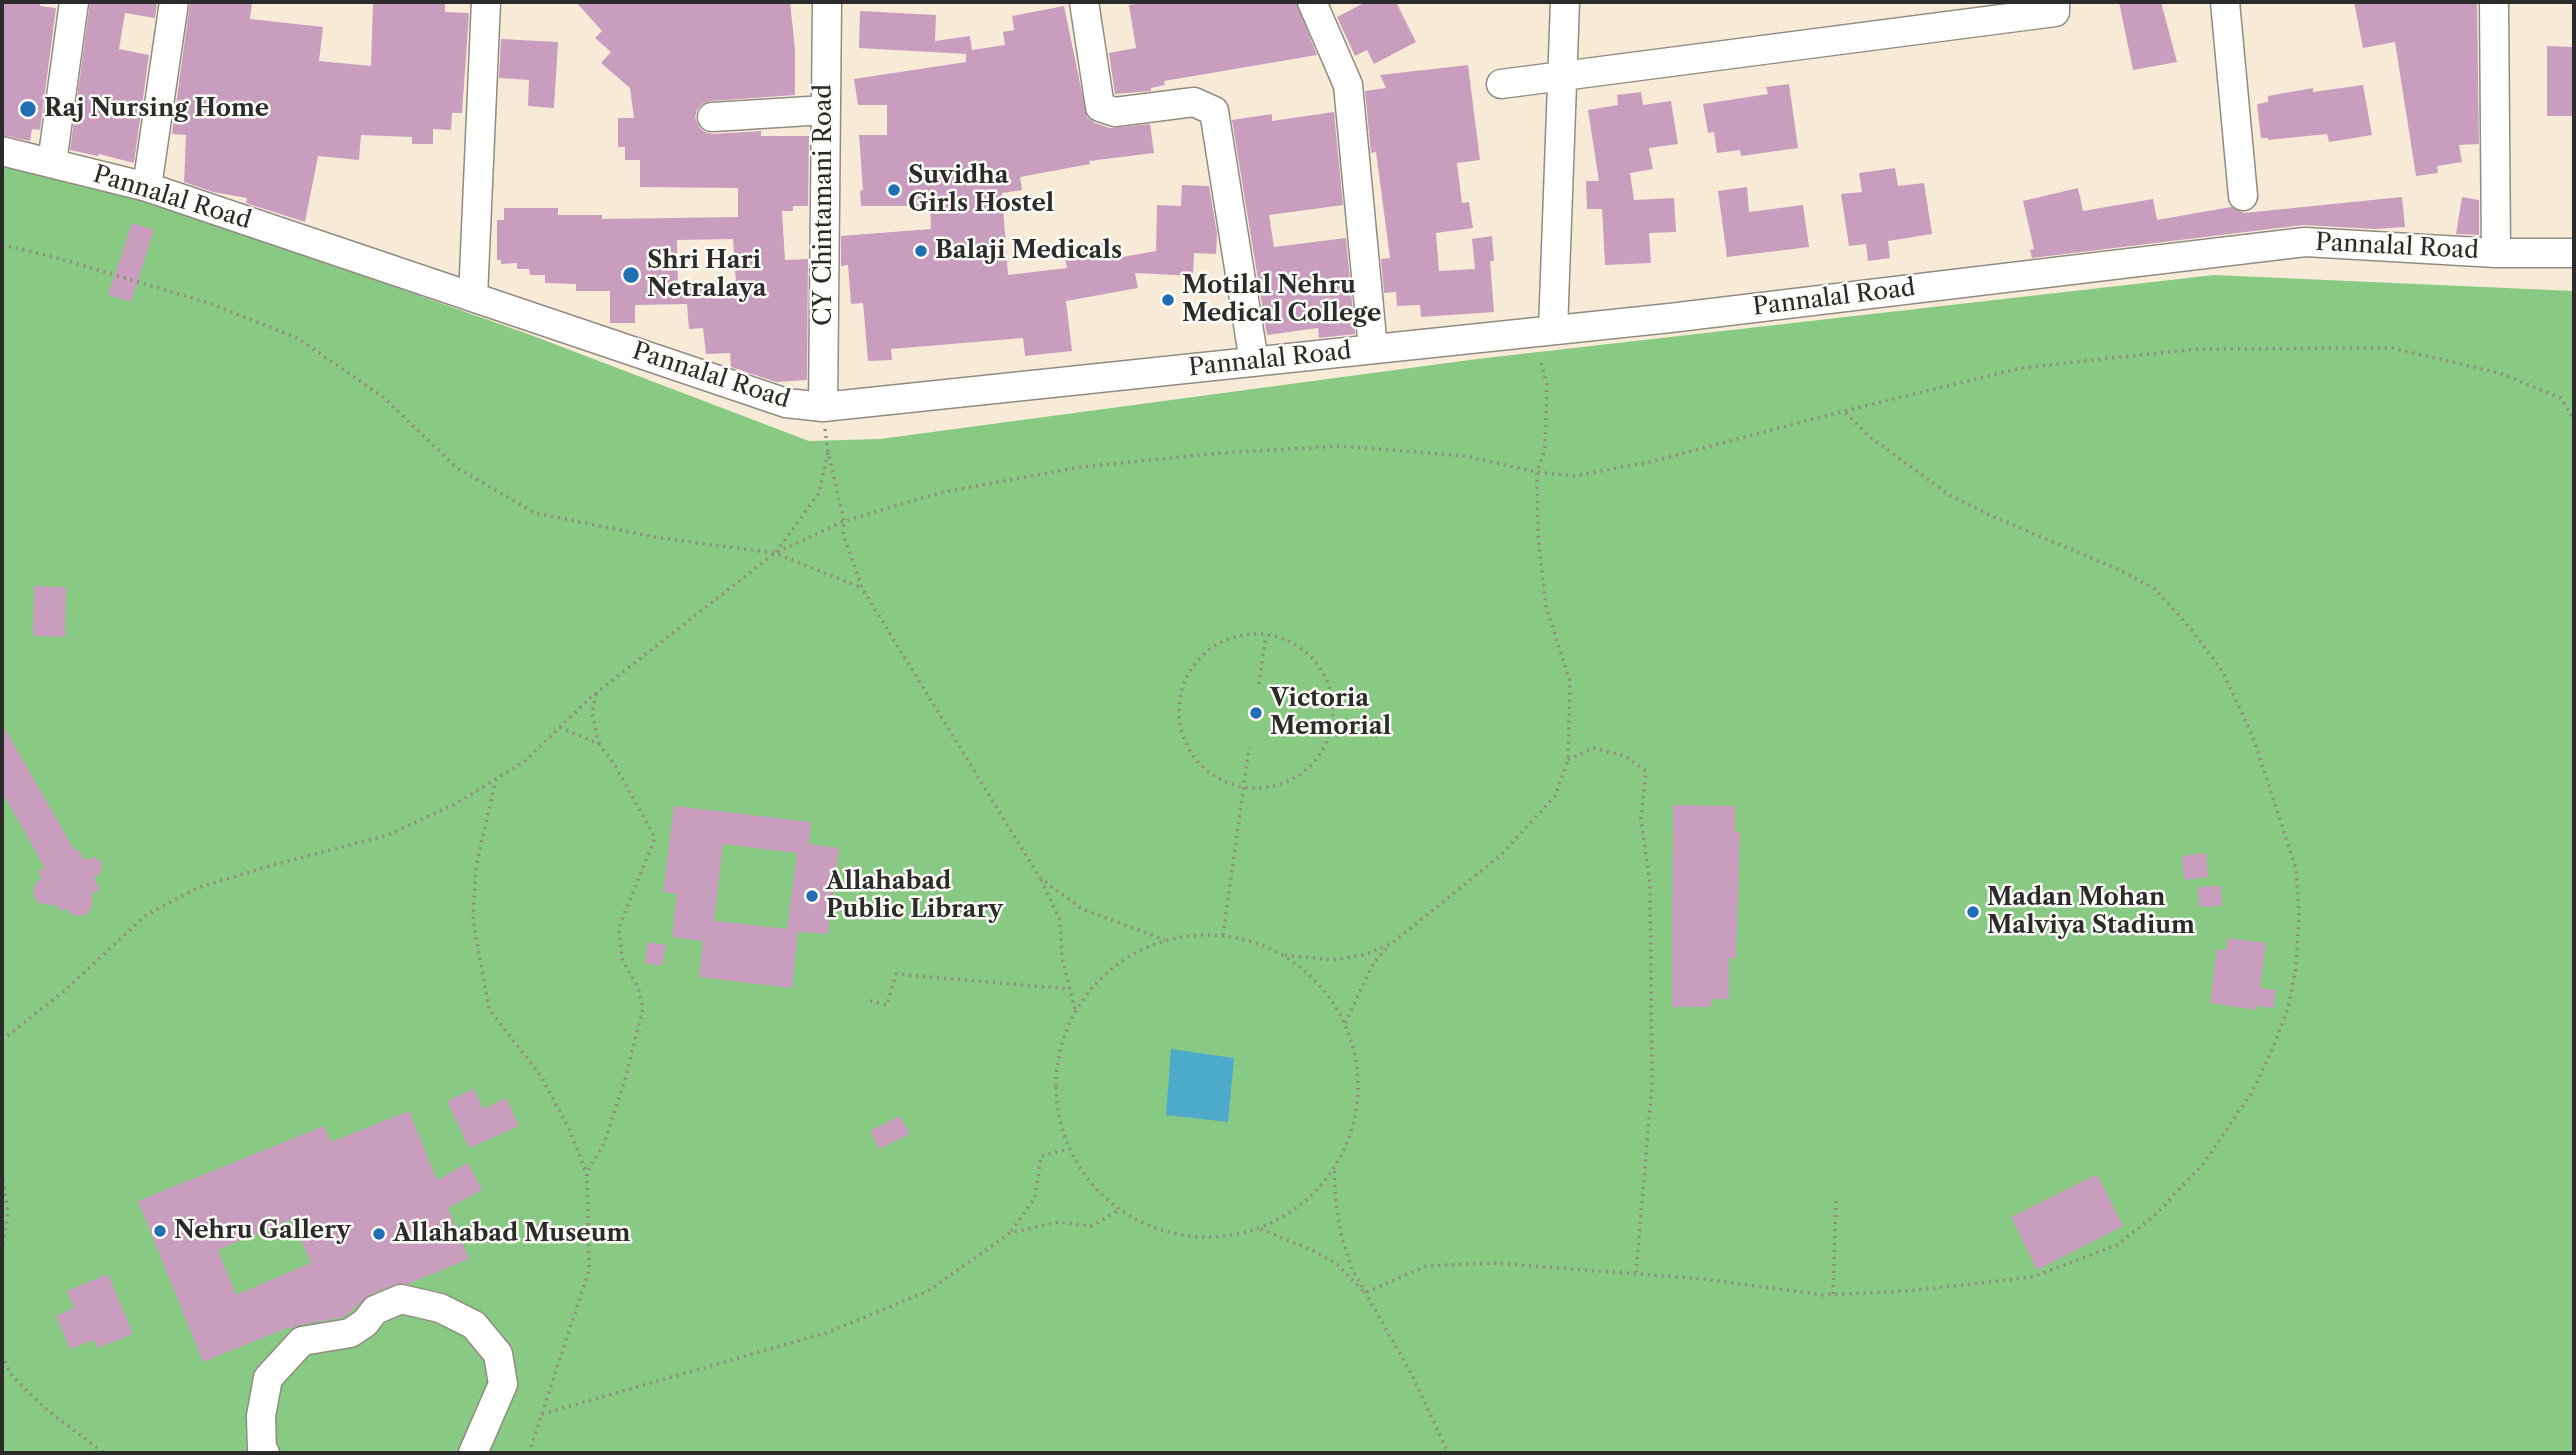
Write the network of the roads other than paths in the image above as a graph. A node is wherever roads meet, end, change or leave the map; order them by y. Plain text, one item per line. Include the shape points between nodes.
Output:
1 (74, 2) edge
2 (174, 2) edge
3 (486, 2) edge
4 (827, 2) edge
5 (1084, 2) edge
6 (1312, 2) edge
7 (1565, 2) edge
8 (2055, 2) edge
9 (2225, 2) edge
10 (2494, 2) edge
11 (1563, 76) junction
12 (1501, 84) dead end
13 (825, 110) junction
14 (712, 117) dead end
15 (2, 151) edge
16 (52, 163) junction
17 (148, 187) junction
18 (2243, 196) dead end
19 (2496, 253) junction
20 (2574, 253) edge
21 (473, 297) junction
22 (1553, 330) junction
23 (1373, 349) junction
24 (1254, 362) junction
25 (823, 407) junction
26 (265, 1453) edge
27 (473, 1453) edge

1 - 16 street
2 - 17 street
3 - 21 street
4 - 13 street, CY Chintamani Road
5 - 24 street via 1100,107 1115,113 1194,102 1214,111
6 - 23 street via 1348,85
7 - 11 street
8 - 11 street via 2055,12
9 - 18 street
10 - 19 street
11 - 12 street
11 - 22 street
13 - 14 street
13 - 25 street, CY Chintamani Road
15 - 16 street, Pannalal Road
16 - 17 street, Pannalal Road
17 - 21 street, Pannalal Road
19 - 20 street, Pannalal Road
19 - 22 street, Pannalal Road via 2305,242
21 - 25 street, Pannalal Road via 786,403
22 - 23 street, Pannalal Road
23 - 24 street, Pannalal Road
24 - 25 street, Pannalal Road
26 - 27 street via 261,1416 268,1378 302,1341 350,1334 375,1310 401,1299 440,1308 474,1325 498,1354 503,1384

